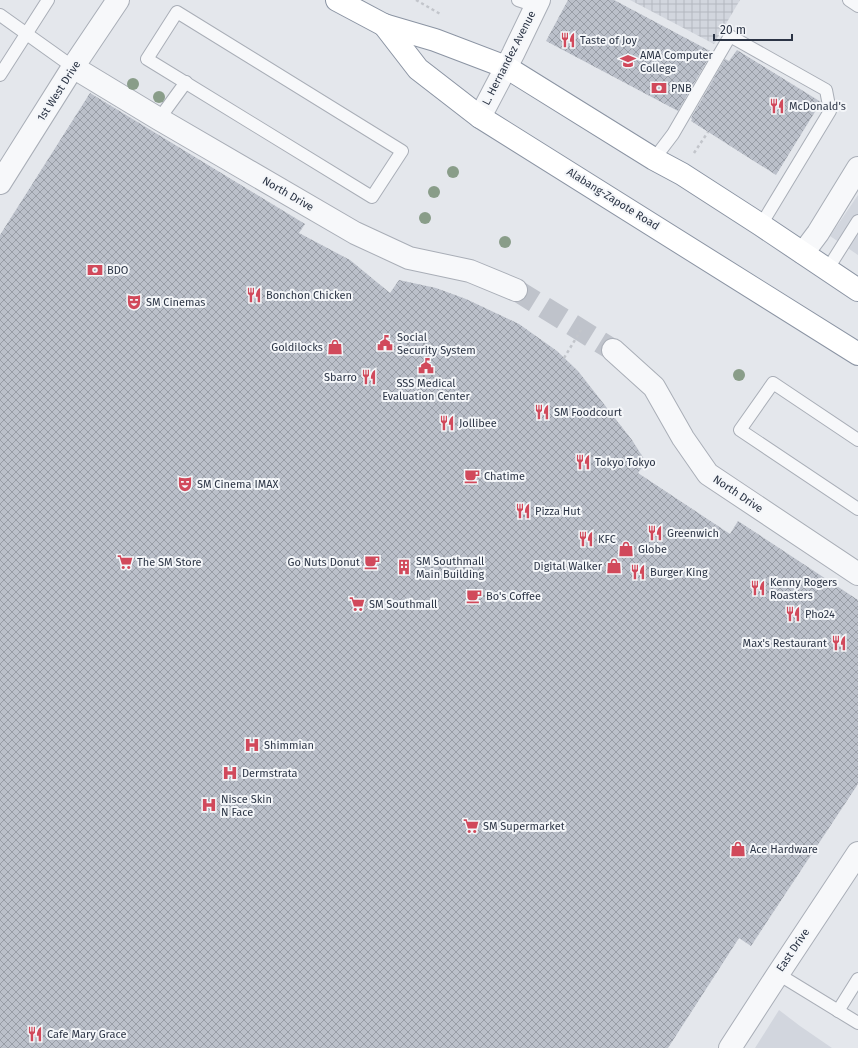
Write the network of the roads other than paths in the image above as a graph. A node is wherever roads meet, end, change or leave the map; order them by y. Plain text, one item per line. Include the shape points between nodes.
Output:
1 (48, 0) edge
2 (118, 0) edge
3 (337, 0) edge
4 (849, 0) edge
5 (531, 2) edge
6 (858, 6) edge
7 (0, 15) edge
8 (384, 25) junction
9 (26, 34) junction
10 (73, 67) junction
11 (506, 67) junction
12 (0, 75) edge
13 (186, 82) junction
14 (480, 117) junction
15 (159, 119) junction
16 (654, 159) junction
17 (858, 168) edge
18 (0, 183) edge
19 (858, 222) edge
20 (761, 224) junction
21 (803, 253) junction
22 (827, 270) junction
23 (516, 290) tunnel mouth
24 (858, 290) edge
25 (613, 350) tunnel mouth
26 (858, 354) edge
27 (858, 440) edge
28 (858, 509) edge
29 (858, 574) edge
30 (858, 853) edge
31 (778, 974) junction
32 (858, 979) edge
33 (838, 1011) junction
34 (858, 1023) edge
35 (730, 1048) edge

1 - 9 lane
2 - 10 street, 1st West Drive
3 - 8 highway, Alabang-Zapote Road
4 - 6 lane
5 - 11 street, L. Hernandez Avenue
7 - 9 lane
8 - 11 highway, Alabang-Zapote Road via 435,40
8 - 14 highway, Alabang-Zapote Road via 418,69
9 - 10 lane
9 - 12 lane
10 - 15 street, North Drive
10 - 18 street, 1st West Drive
11 - 14 street, L. Hernandez Avenue
11 - 16 highway, Alabang-Zapote Road
13 - 13 lane via 372,197 402,151 177,12 147,59
13 - 15 lane
14 - 26 highway, Alabang-Zapote Road
15 - 23 street, North Drive via 355,233 410,258 470,271
16 - 20 highway, Alabang-Zapote Road
16 - 20 lane via 673,134 730,36 826,90 830,111
17 - 21 street
19 - 22 lane
20 - 21 highway, Alabang-Zapote Road
21 - 22 highway, Alabang-Zapote Road
22 - 24 highway, Alabang-Zapote Road
25 - 29 street, North Drive via 654,387 683,438 708,474
27 - 28 lane via 773,383 740,430
30 - 31 street, East Drive
31 - 33 lane
31 - 35 street, East Drive
32 - 33 lane
33 - 34 lane

